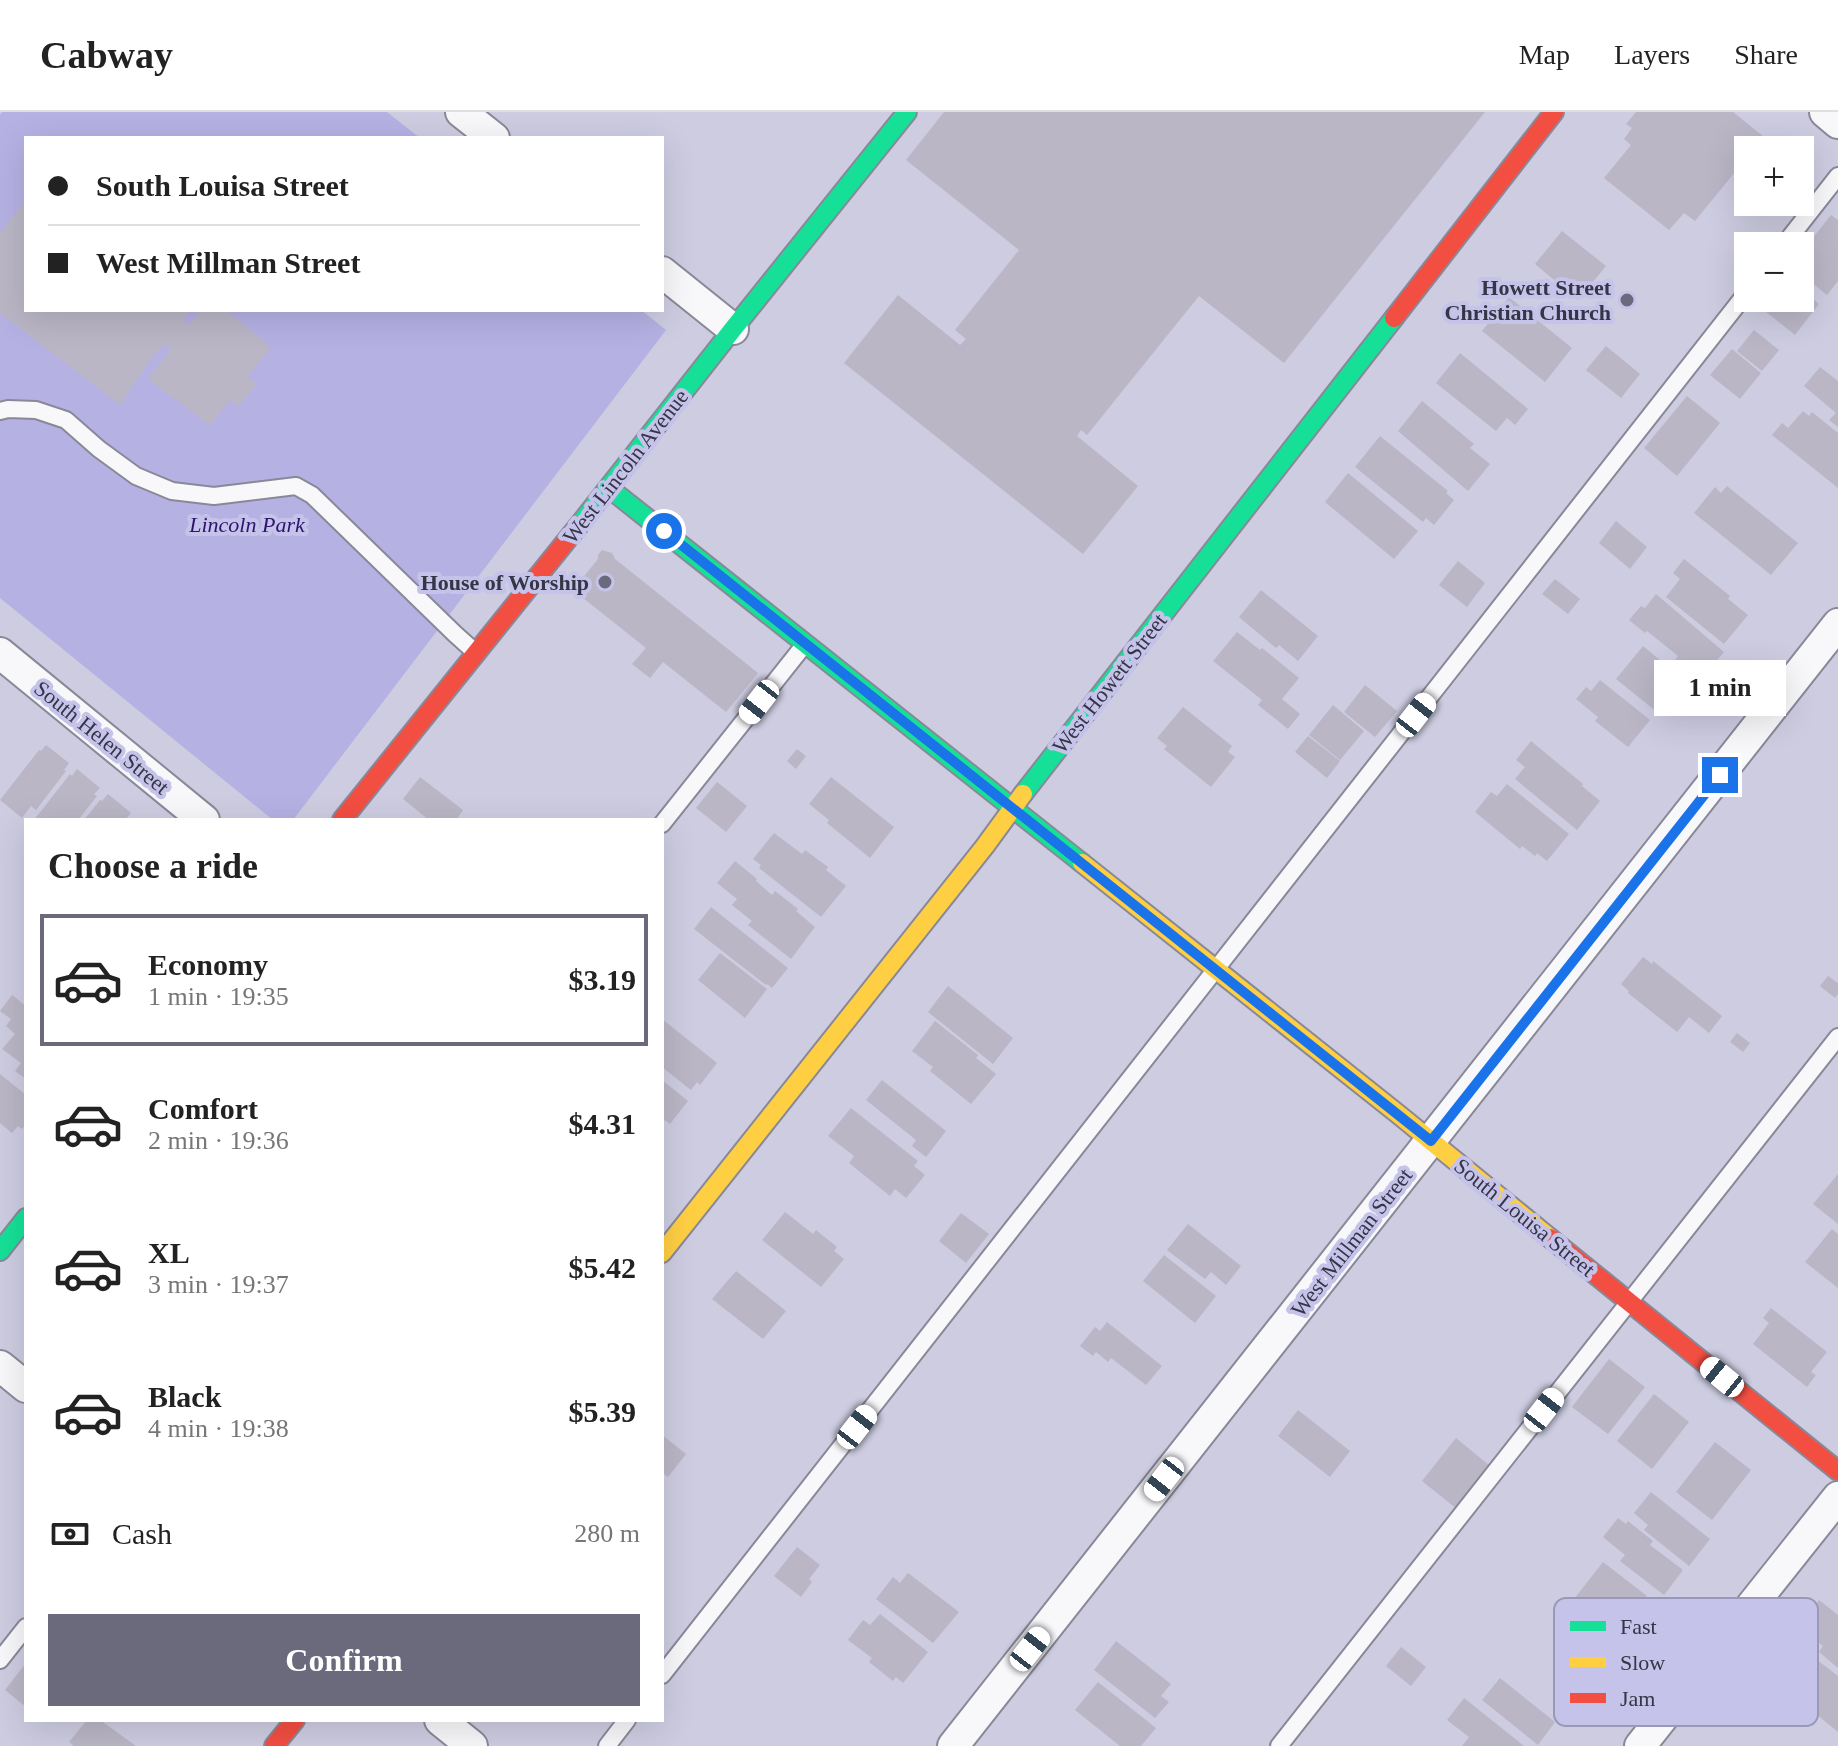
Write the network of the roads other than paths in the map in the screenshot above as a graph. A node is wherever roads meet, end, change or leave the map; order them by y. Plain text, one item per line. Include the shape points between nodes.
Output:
1 (461, 112) edge
2 (907, 112) edge
3 (1554, 112) edge
4 (1825, 112) edge
5 (1838, 123) edge
6 (491, 136) edge
7 (1838, 176) edge
8 (1794, 232) edge
9 (664, 274) edge
10 (1734, 309) edge
11 (733, 329) junction
12 (0, 411) edge
13 (609, 488) junction
14 (1838, 624) edge
15 (806, 644) junction
16 (0, 653) edge
17 (477, 653) junction
18 (1012, 808) junction
19 (202, 818) edge
20 (344, 818) edge
21 (664, 822) edge
22 (1215, 969) junction
23 (1838, 1037) edge
24 (1431, 1141) junction
25 (664, 1250) edge
26 (1630, 1302) junction
27 (0, 1366) edge
28 (24, 1385) edge
29 (1838, 1471) edge
30 (1838, 1497) edge
31 (1758, 1598) edge
32 (24, 1630) edge
33 (0, 1660) edge
34 (664, 1672) edge
35 (293, 1722) edge
36 (442, 1722) edge
37 (625, 1722) edge
38 (1656, 1726) edge
39 (274, 1746) edge
40 (472, 1746) edge
41 (607, 1746) edge
42 (953, 1746) edge
43 (1279, 1746) edge
44 (1640, 1746) edge

1 - 6 street
2 - 11 main road, West Lincoln Avenue
3 - 18 main road, West Howett Street
4 - 5 street
7 - 8 lane
9 - 11 street
10 - 22 lane
11 - 13 main road, West Lincoln Avenue
12 - 17 lane via 36,410 66,420 136,476 172,491 214,496 296,486 312,495
13 - 15 main road, South Louisa Street
13 - 17 main road, West Lincoln Avenue
14 - 24 street, West Millman Street
15 - 18 main road, South Louisa Street
15 - 21 lane
16 - 19 street, South Helen Street
17 - 20 main road, West Lincoln Avenue
18 - 22 main road, South Louisa Street
18 - 25 main road, West Howett Street
22 - 24 main road, South Louisa Street
22 - 34 lane
23 - 26 lane
24 - 26 main road, South Louisa Street
24 - 42 street, West Millman Street
26 - 29 main road, South Louisa Street
26 - 43 lane
27 - 28 street
30 - 31 street
32 - 33 lane
35 - 39 main road
36 - 40 street
37 - 41 lane
38 - 44 street

